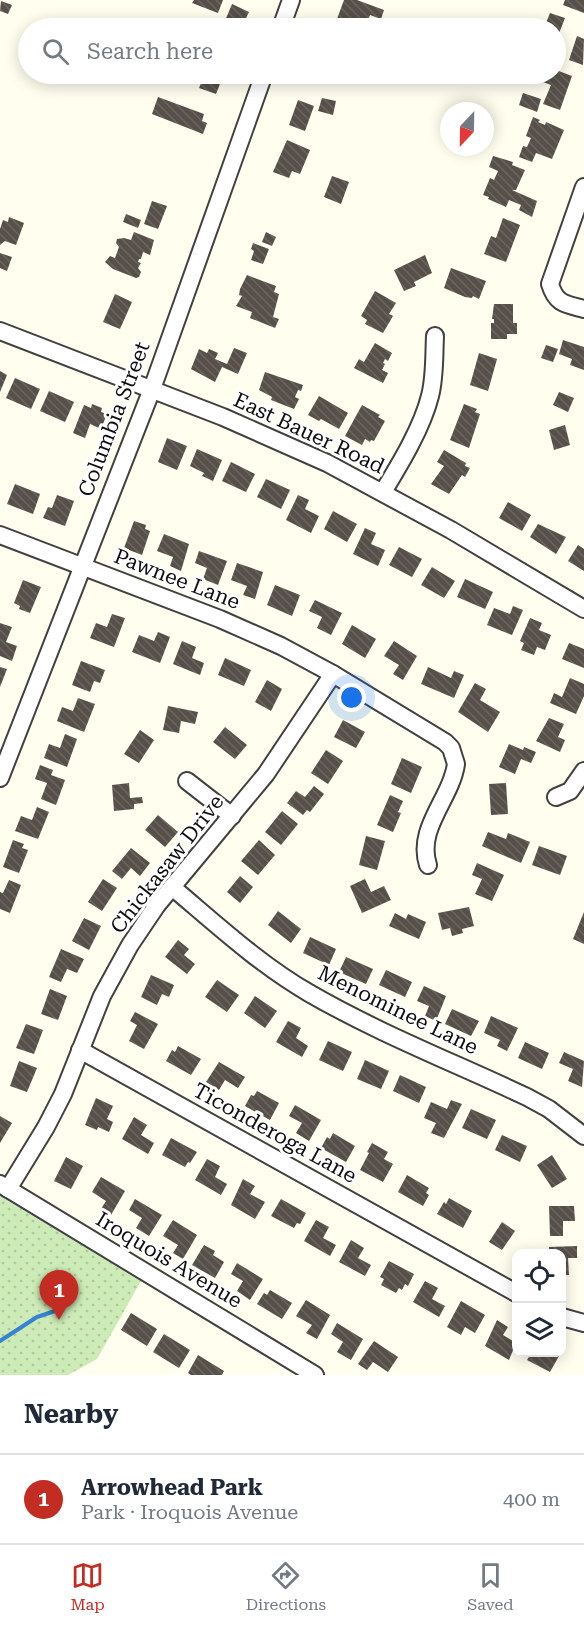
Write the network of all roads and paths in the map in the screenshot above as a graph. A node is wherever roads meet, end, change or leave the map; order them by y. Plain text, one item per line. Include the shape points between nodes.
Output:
1 (291, 0) edge
2 (285, 18) edge
3 (260, 84) edge
4 (584, 188) edge
5 (584, 309) edge
6 (0, 331) edge
7 (435, 336) dead end
8 (152, 389) junction
9 (383, 492) junction
10 (0, 535) edge
11 (82, 566) junction
12 (584, 609) edge
13 (333, 674) junction
14 (584, 771) edge
15 (0, 778) edge
16 (187, 781) dead end
17 (556, 797) dead end
18 (232, 816) junction
19 (428, 865) dead end
20 (172, 887) junction
21 (80, 1050) junction
22 (584, 1136) edge
23 (4, 1187) edge
24 (512, 1291) edge
25 (566, 1318) edge
26 (584, 1323) edge
27 (315, 1375) edge

1 - 2 street
3 - 8 street, Columbia Street
4 - 5 street via 550,284 558,301
6 - 8 street, East Bauer Road
7 - 9 street via 429,399
8 - 9 street, East Bauer Road via 268,436
8 - 11 street, Columbia Street
9 - 12 street, East Bauer Road
10 - 11 street, Pawnee Lane
11 - 13 street, Pawnee Lane via 252,633
11 - 15 street, Columbia Street
13 - 18 street, Chickasaw Drive via 266,774
13 - 19 street, Pawnee Lane via 451,748 456,758 455,770 426,836
14 - 17 street via 574,787
16 - 18 street
18 - 20 street, Chickasaw Drive
20 - 21 street, Chickasaw Drive via 117,967
20 - 22 street, Menominee Lane via 250,952 307,992 527,1097
21 - 23 street, Chickasaw Drive via 46,1127
21 - 24 street, Ticonderoga Lane
23 - 27 street, Iroquois Avenue
25 - 26 street

